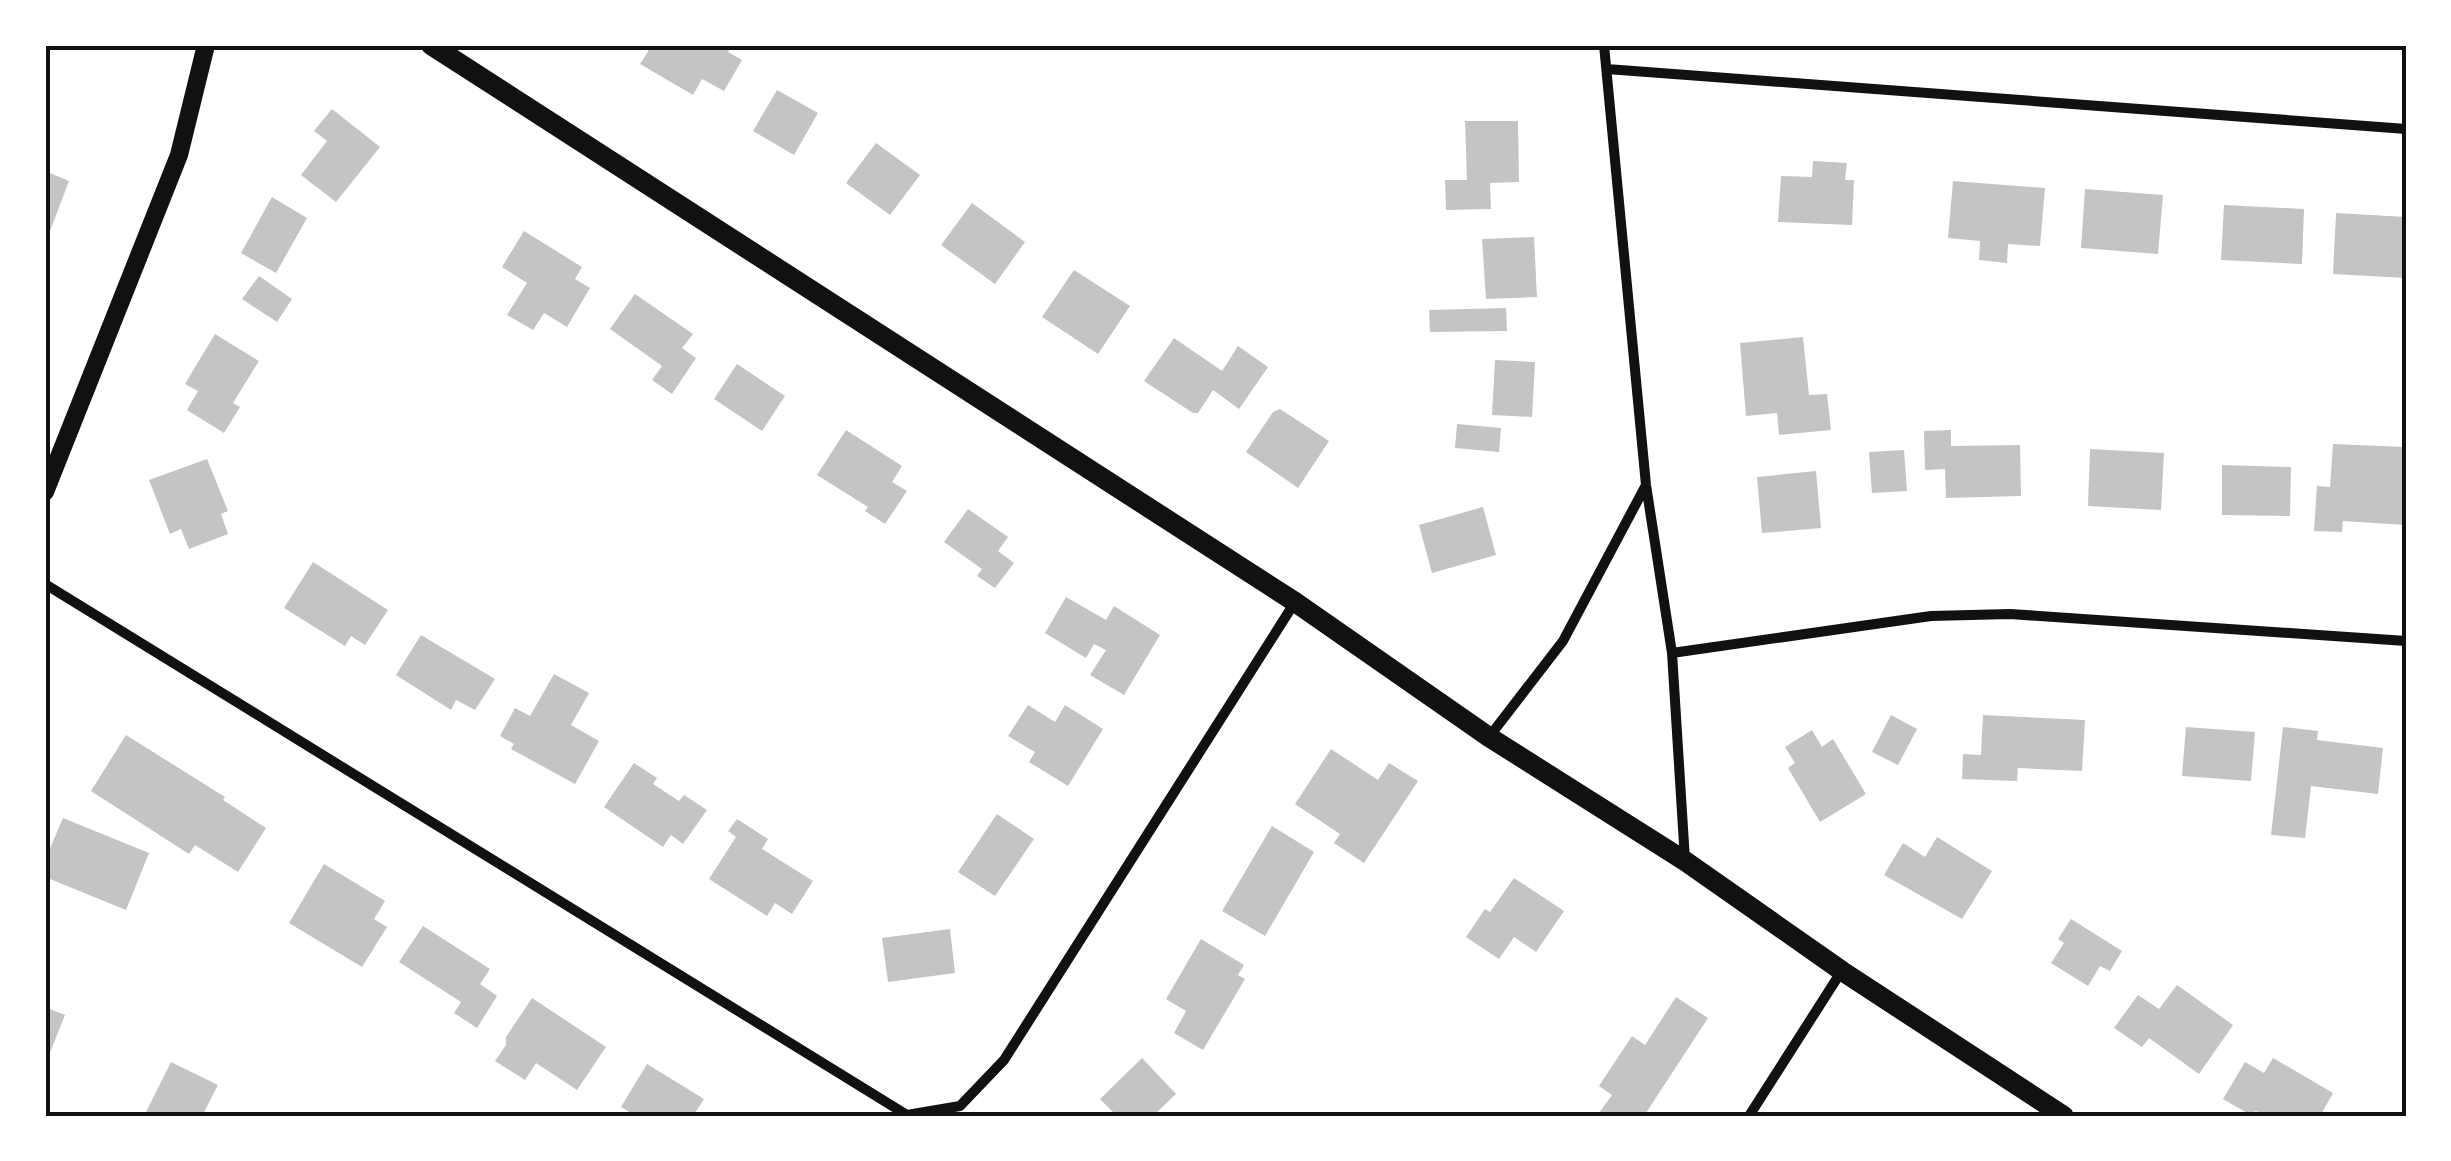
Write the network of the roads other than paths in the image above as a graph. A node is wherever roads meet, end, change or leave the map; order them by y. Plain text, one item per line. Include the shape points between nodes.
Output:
1 (206, 45) edge
2 (431, 45) edge
3 (1604, 45) edge
4 (1607, 69) junction
5 (2406, 129) edge
6 (1646, 485) junction
7 (45, 492) edge
8 (45, 584) edge
9 (1295, 602) junction
10 (2406, 640) edge
11 (1672, 653) junction
12 (1490, 737) junction
13 (1685, 861) junction
14 (1842, 971) junction
15 (1749, 1116) edge
16 (2064, 1116) edge

1 - 7 street via 179,154
2 - 9 main road
3 - 4 street
4 - 5 street
4 - 6 street
6 - 11 street
6 - 12 street via 1563,641
8 - 9 street via 906,1116 960,1106 1004,1060
9 - 12 main road
10 - 11 street via 2010,614 1931,616
11 - 13 street
12 - 13 main road
13 - 14 main road
14 - 15 street
14 - 16 main road

